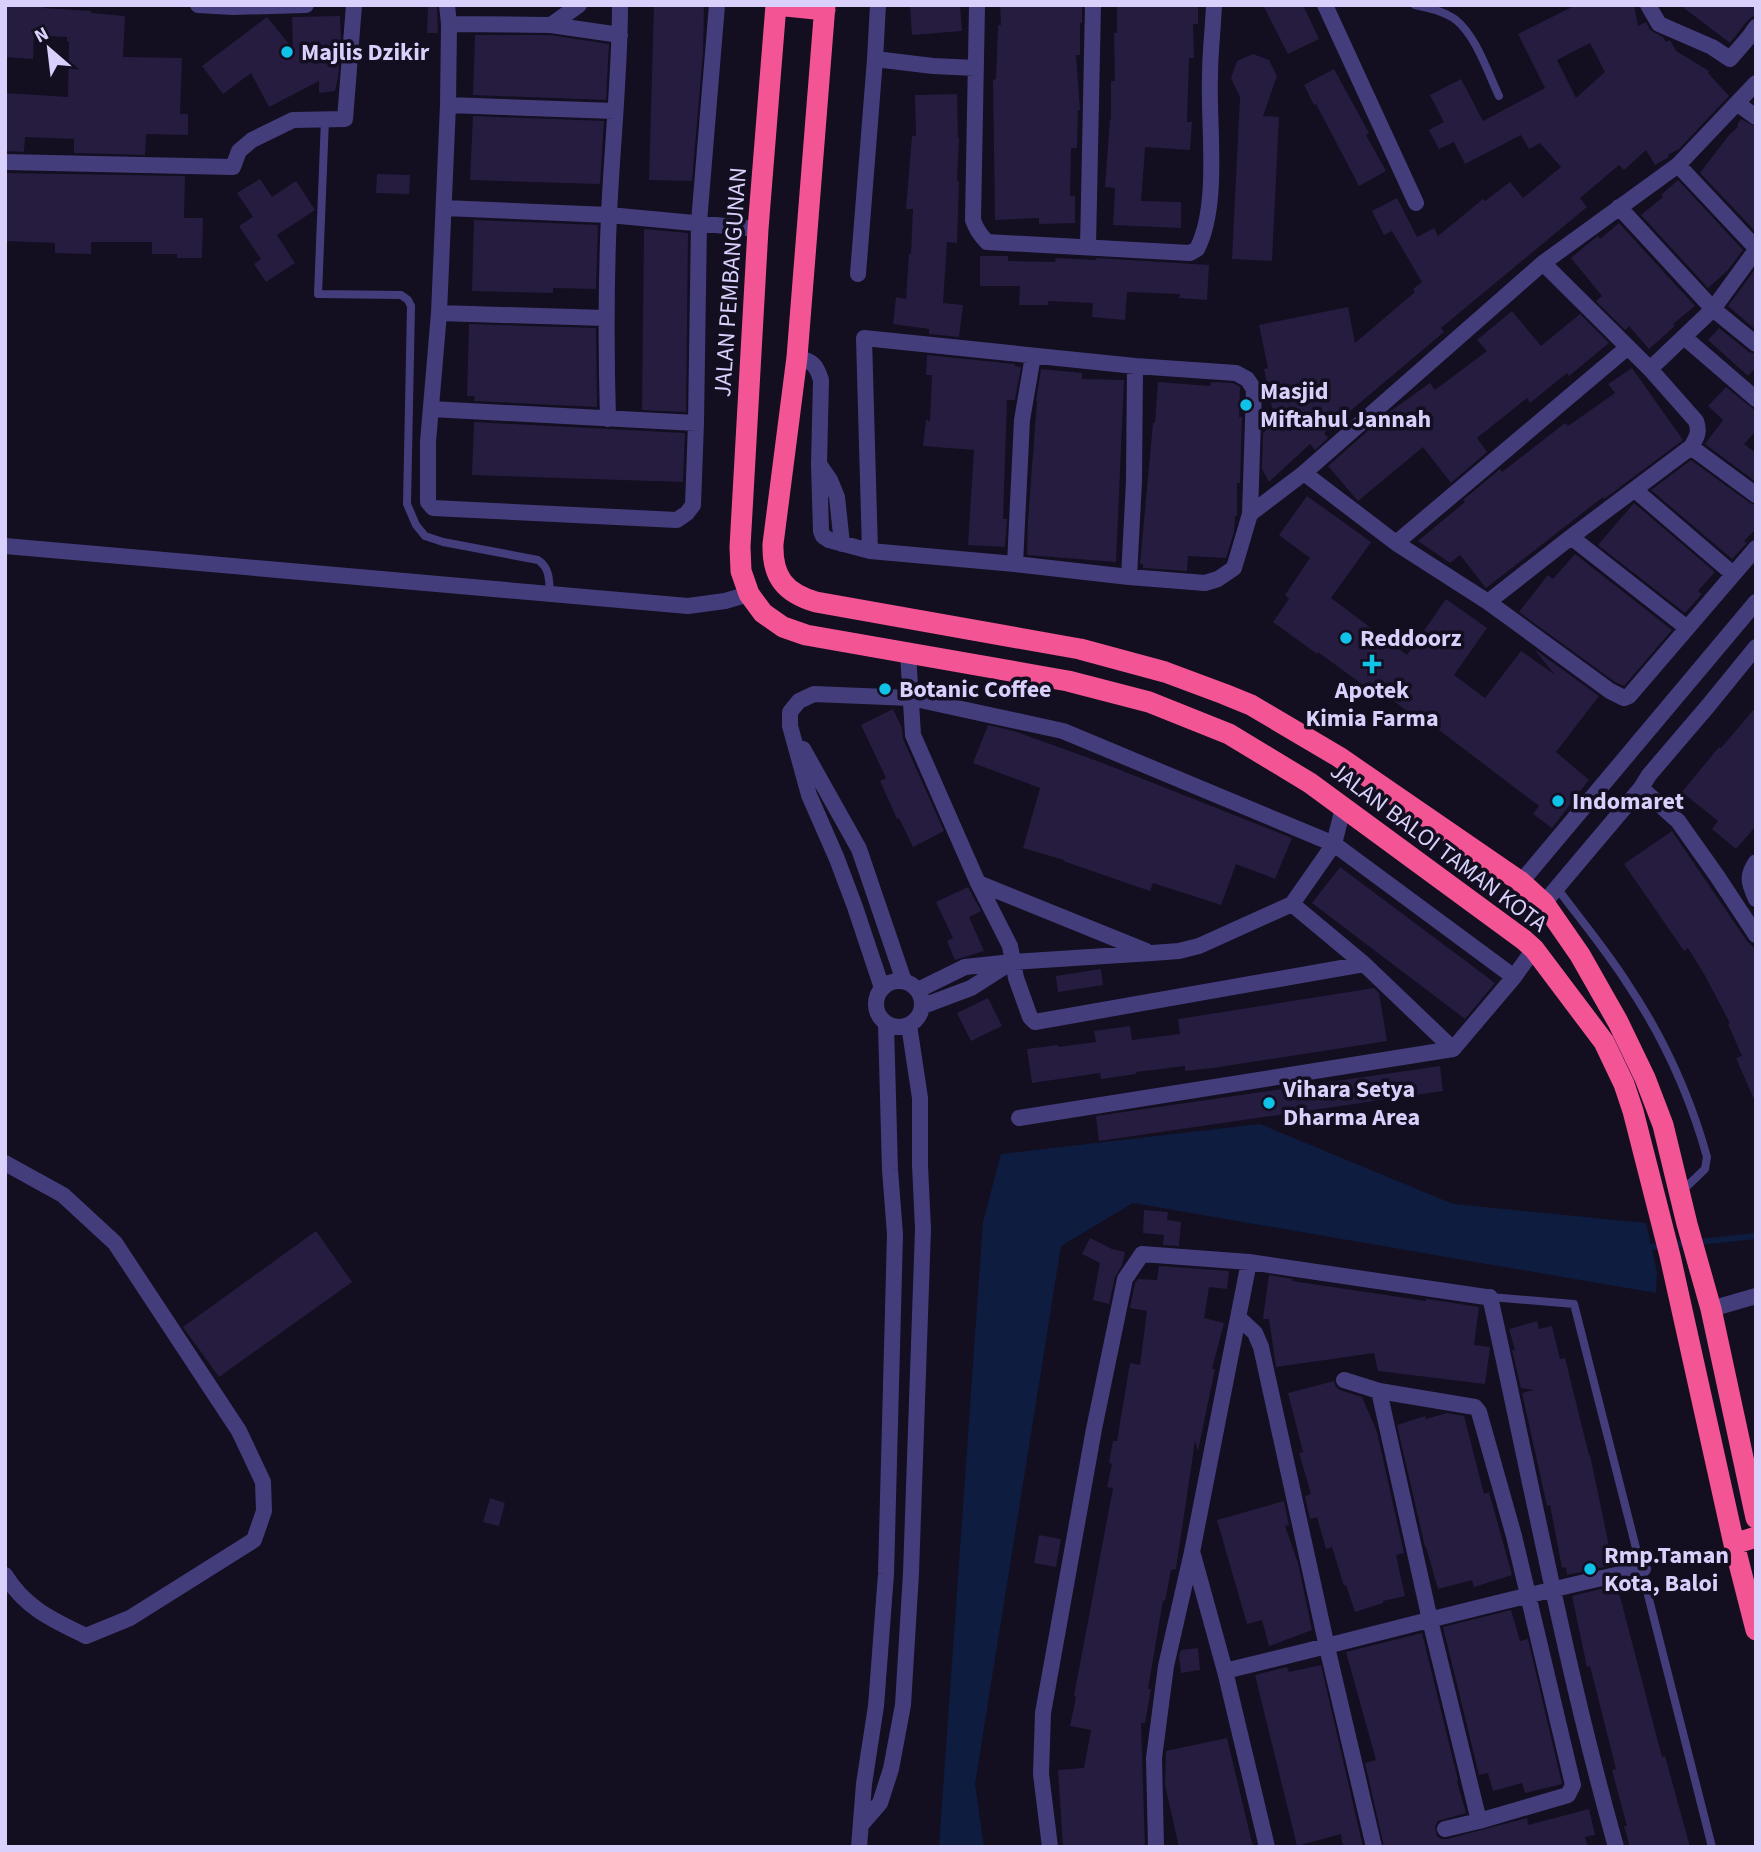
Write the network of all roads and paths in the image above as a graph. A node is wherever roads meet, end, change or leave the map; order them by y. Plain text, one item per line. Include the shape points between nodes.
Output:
1 (198, 5) edge
2 (306, 5) edge
3 (354, 5) edge
4 (447, 5) edge
5 (579, 5) edge
6 (620, 5) edge
7 (717, 5) edge
8 (776, 5) edge
9 (878, 5) edge
10 (976, 5) edge
11 (1093, 5) edge
12 (1214, 5) edge
13 (1325, 5) edge
14 (1415, 5) edge
15 (1648, 5) edge
16 (825, 8) edge
17 (449, 24) junction
18 (551, 25) junction
19 (1756, 27) edge
20 (620, 35) junction
21 (875, 59) junction
22 (976, 68) junction
23 (1756, 83) edge
24 (1499, 96) dead end
25 (1738, 104) junction
26 (448, 105) junction
27 (615, 111) junction
28 (1756, 117) edge
29 (325, 119) junction
30 (5, 162) edge
31 (1678, 165) junction
32 (1416, 203) dead end
33 (1619, 207) junction
34 (443, 208) junction
35 (609, 215) junction
36 (699, 222) junction
37 (758, 229) junction
38 (1088, 246) junction
39 (1756, 249) edge
40 (1543, 263) junction
41 (858, 274) dead end
42 (1713, 309) junction
43 (439, 313) junction
44 (605, 318) junction
45 (1684, 337) junction
46 (1756, 344) edge
47 (1628, 347) junction
48 (1033, 356) junction
49 (796, 364) junction
50 (1135, 366) junction
51 (1650, 369) junction
52 (1756, 399) edge
53 (431, 409) junction
54 (608, 419) junction
55 (696, 423) junction
56 (1691, 447) junction
57 (1304, 473) junction
58 (1635, 490) junction
59 (1756, 495) edge
60 (1250, 514) junction
61 (1570, 537) junction
62 (1396, 543) junction
63 (5, 546) edge
64 (1756, 548) edge
65 (870, 551) junction
66 (741, 562) joint
67 (1015, 564) junction
68 (1733, 574) junction
69 (1129, 577) junction
70 (550, 594) junction
71 (749, 594) junction
72 (1488, 602) junction
73 (1756, 602) edge
74 (1688, 628) junction
75 (1756, 647) edge
76 (1092, 652) junction
77 (908, 653) junction
78 (1085, 685) junction
79 (911, 698) junction
80 (790, 726) junction
81 (1641, 788) junction
82 (1343, 808) junction
83 (1334, 844) junction
84 (1756, 862) edge
85 (978, 883) junction
86 (1521, 883) junction
87 (1550, 896) junction
88 (1756, 899) edge
89 (1292, 904) junction
90 (1756, 935) edge
91 (1534, 949) junction
92 (1152, 953) junction
93 (1012, 962) junction
94 (1364, 964) junction
95 (1514, 976) junction
96 (882, 988) junction
97 (915, 992) junction
98 (886, 1024) junction
99 (909, 1025) junction
100 (1453, 1049) junction
101 (1019, 1118) dead end
102 (5, 1163) edge
103 (1679, 1194) junction
104 (1249, 1262) junction
105 (1756, 1296) edge
106 (1488, 1297) junction
107 (1711, 1309) junction
108 (1239, 1318) junction
109 (1344, 1380) dead end
110 (1379, 1391) junction
111 (1756, 1518) edge
112 (1756, 1537) edge
113 (1734, 1544) junction
114 (1192, 1552) junction
115 (1643, 1569) junction
116 (5, 1575) edge
117 (1553, 1588) junction
118 (1529, 1595) junction
119 (1430, 1620) junction
120 (1756, 1630) edge
121 (1327, 1647) junction
122 (1225, 1671) junction
123 (1479, 1821) junction
124 (861, 1825) junction
125 (1445, 1829) dead end
126 (859, 1847) edge
127 (1050, 1847) edge
128 (1156, 1847) edge
129 (1267, 1847) edge
130 (1374, 1847) edge
131 (1616, 1847) edge
132 (1712, 1847) edge

1 - 2 street
3 - 29 street via 345,119
4 - 17 street
5 - 18 street
6 - 20 street
7 - 36 street
8 - 16 highway
8 - 37 highway, JALAN PEMBANGUNAN
9 - 21 street
10 - 22 street
11 - 38 street
12 - 38 street via 1211,176 1207,228 1201,242 1190,253
13 - 32 street
14 - 24 lane via 1439,10 1457,21 1472,40
15 - 19 street via 1658,24 1730,59
16 - 49 highway
17 - 18 street
17 - 26 street
18 - 20 street
20 - 27 street
21 - 22 street
21 - 41 street
22 - 38 street via 976,230 987,242
23 - 25 street
25 - 28 street
25 - 31 street
26 - 27 street
26 - 34 street
27 - 35 street
29 - 30 street via 293,120 270,130 239,151 233,167
29 - 70 lane via 318,294 401,295 411,306 407,504 416,525 425,536 443,542 538,560 548,574
31 - 33 street
31 - 39 street
33 - 40 street
33 - 42 street
34 - 35 street
34 - 43 street
35 - 36 street
35 - 44 street
36 - 37 street
36 - 55 street
37 - 66 highway, JALAN PEMBANGUNAN
39 - 42 street
40 - 47 street
40 - 57 street
42 - 45 street
42 - 46 street
43 - 44 street
43 - 53 street
44 - 54 street
45 - 51 street
45 - 52 street
47 - 51 street
47 - 62 street
48 - 50 street
48 - 65 street via 864,338
48 - 67 street via 1022,420
49 - 65 street via 811,362 821,380 821,531 829,540
49 - 76 highway, JALAN BALOI TAMAN KOTA via 772,544 772,560 787,588 817,602
50 - 60 street via 1236,373 1247,379 1254,389
50 - 69 street
51 - 56 street via 1696,421 1699,429
53 - 54 street
53 - 55 street via 427,498 433,509 677,520 693,505
54 - 55 street
56 - 58 street
56 - 59 street
57 - 60 street
57 - 62 street
58 - 61 street
58 - 68 street
60 - 69 street via 1234,568 1218,579 1205,583
61 - 72 street
61 - 74 street
62 - 72 street
63 - 70 street
64 - 68 street
65 - 67 street
66 - 71 highway, JALAN BALOI TAMAN KOTA
67 - 69 street
68 - 74 street
70 - 71 street via 688,606
71 - 77 highway, JALAN BALOI TAMAN KOTA via 763,613 783,627
72 - 74 street via 1625,698
73 - 86 street
75 - 81 street
76 - 78 highway
76 - 86 highway, JALAN BALOI TAMAN KOTA via 1165,672 1251,705 1339,757
77 - 78 highway, JALAN BALOI TAMAN KOTA
77 - 79 street
78 - 82 highway, JALAN BALOI TAMAN KOTA via 1149,702 1229,734
79 - 80 street via 814,694 790,712
79 - 83 street via 1063,731
79 - 85 street via 913,735
80 - 96 street via 809,795 838,859
80 - 97 street via 859,849
81 - 87 street
81 - 90 street via 1678,821
82 - 83 street
82 - 91 highway, JALAN BALOI TAMAN KOTA
83 - 89 street
83 - 95 street
84 - 88 street via 1749,874
85 - 92 street
85 - 93 street via 1010,946
86 - 87 highway, JALAN BALOI TAMAN KOTA
87 - 103 highway, JALAN BALOI TAMAN KOTA via 1645,1078 1663,1125
87 - 103 lane via 1626,980 1678,1076 1707,1157 1704,1170
89 - 92 street via 1199,946
89 - 94 street
91 - 95 street
91 - 113 highway, JALAN BALOI TAMAN KOTA via 1604,1042 1633,1111
92 - 93 street
93 - 94 street via 1035,1023
93 - 97 street via 971,988
94 - 100 street
95 - 100 street
96 - 97 street via 897,981
96 - 98 street via 875,1003
97 - 99 street via 920,1013
98 - 99 street
98 - 124 street via 895,1234 887,1547 876,1706
99 - 124 street via 920,1098 923,1229 911,1573 903,1705 891,1769 880,1803
100 - 101 street
102 - 116 street via 63,1195 114,1243 239,1431 263,1482 264,1511 254,1540 131,1618 86,1636 43,1615
103 - 107 highway, JALAN BALOI TAMAN KOTA
104 - 106 street
104 - 108 street
104 - 127 street via 1142,1254 1125,1279 1044,1713 1041,1774
105 - 107 street
106 - 115 lane via 1574,1304
106 - 117 street
107 - 111 highway, JALAN BALOI TAMAN KOTA
108 - 114 street
108 - 121 street via 1255,1333 1261,1347
109 - 110 street
110 - 118 street via 1475,1407 1479,1412
110 - 119 street
112 - 113 highway
113 - 120 highway, JALAN BALOI TAMAN KOTA
114 - 122 street
114 - 128 street via 1166,1666 1154,1758
115 - 117 street
115 - 132 lane
117 - 118 street
117 - 131 street
118 - 119 street
118 - 123 street via 1573,1785 1568,1795
119 - 121 street
119 - 123 street
121 - 122 street
121 - 130 street
122 - 129 street
123 - 125 street
124 - 126 street

